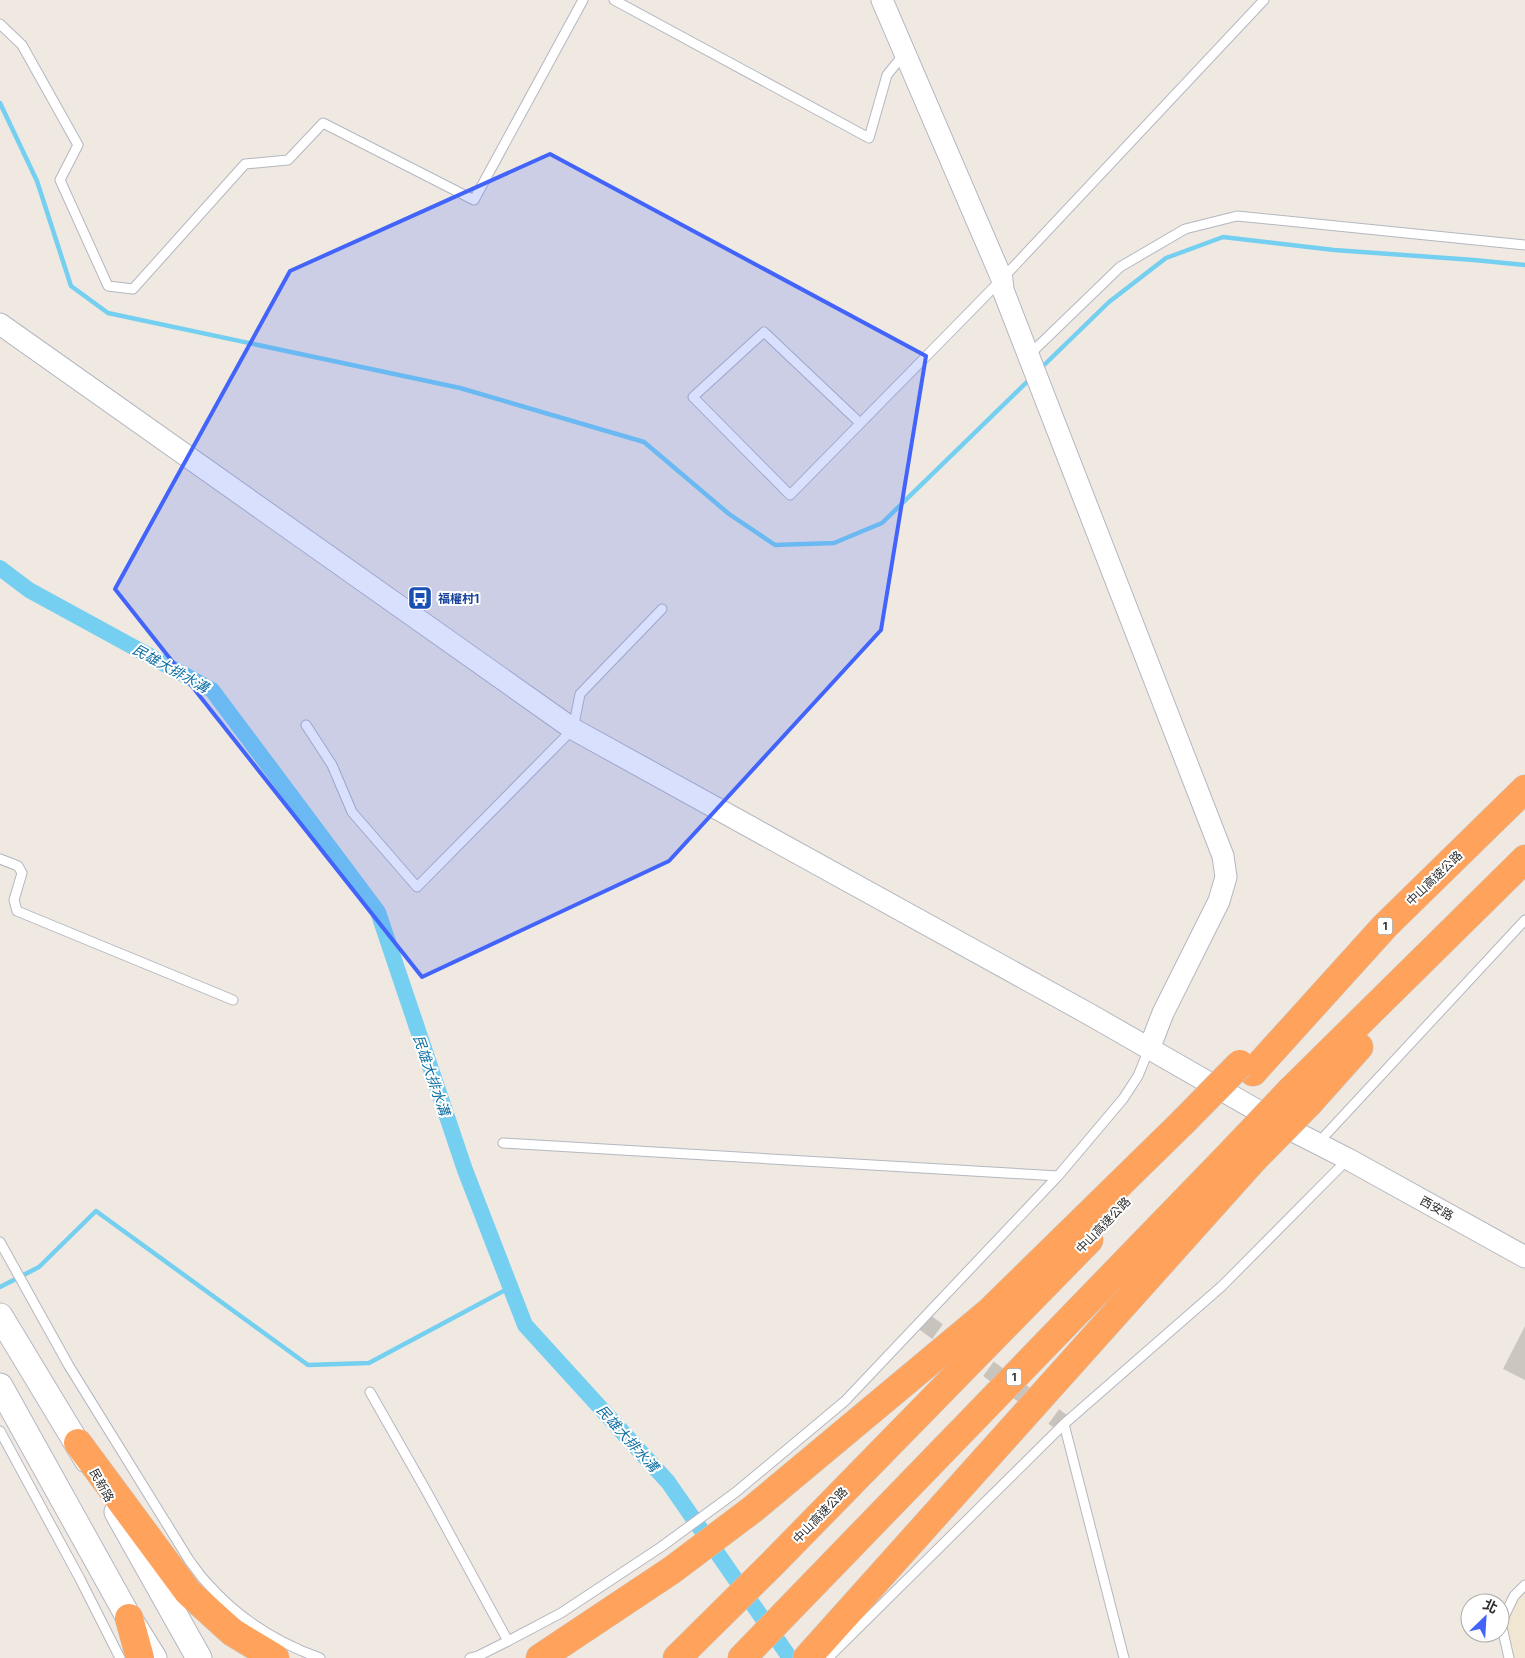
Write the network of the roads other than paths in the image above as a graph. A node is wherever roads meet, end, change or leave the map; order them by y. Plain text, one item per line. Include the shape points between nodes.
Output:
1 (583, 0) edge
2 (614, 0) edge
3 (882, 0) edge
4 (1264, 0) edge
5 (0, 24) edge
6 (904, 54) junction
7 (1525, 245) edge
8 (1002, 279) junction
9 (0, 324) edge
10 (1034, 367) junction
11 (860, 423) junction
12 (662, 609) dead end
13 (306, 725) dead end
14 (573, 729) junction
15 (1525, 789) edge
16 (0, 859) edge
17 (1525, 860) edge
18 (1525, 920) edge
19 (233, 1000) dead end
20 (1149, 1049) junction
21 (1189, 1126) junction
22 (503, 1143) dead end
23 (1318, 1143) junction
24 (1244, 1154) junction
25 (1348, 1159) junction
26 (1058, 1176) junction
27 (0, 1242) edge
28 (1525, 1257) edge
29 (0, 1316) edge
30 (0, 1386) edge
31 (370, 1392) dead end
32 (1064, 1424) junction
33 (0, 1430) edge
34 (78, 1443) junction
35 (745, 1501) junction
36 (667, 1558) junction
37 (1525, 1586) edge
38 (129, 1618) junction
39 (508, 1641) junction
40 (824, 1651) edge
41 (743, 1656) edge
42 (120, 1658) edge
43 (140, 1658) edge
44 (154, 1658) edge
45 (199, 1658) edge
46 (275, 1658) edge
47 (320, 1658) edge
48 (470, 1658) edge
49 (540, 1658) edge
50 (677, 1658) edge
51 (1124, 1658) edge
52 (1509, 1658) edge

1 - 5 lane via 474,200 323,123 288,160 245,164 133,288 108,286 60,180 78,145 22,45
2 - 6 lane via 869,138 887,75
3 - 6 street
4 - 8 lane
6 - 8 street
7 - 10 lane via 1237,216 1185,229 1120,267
8 - 10 street via 1003,290
8 - 11 lane
9 - 14 street, 西安路
10 - 20 street via 1223,856 1226,877 1219,901
11 - 11 lane via 764,332 693,398 790,495
12 - 14 lane via 580,694
13 - 14 lane via 332,765 352,812 417,887
14 - 20 street, 西安路
15 - 21 highway, 中山高速公路 / 1
16 - 19 lane via 18,866 22,873 14,900 17,911
17 - 24 highway, bridge via 1429,953 1410,989
18 - 23 lane
20 - 23 street, 西安路
20 - 26 lane via 1138,1076 1123,1099
21 - 35 highway via 989,1312
21 - 50 highway, 中山高速公路 / 1 via 772,1564
22 - 26 lane
23 - 25 street, 西安路
24 - 40 highway
24 - 41 highway, 1
25 - 28 street, 西安路
25 - 32 lane via 1222,1286
26 - 35 lane via 846,1401
27 - 47 lane via 69,1366 194,1566 213,1590 260,1629
29 - 34 main road, 民新路
30 - 38 main road
31 - 39 lane
32 - 40 lane
32 - 51 lane
33 - 42 lane
34 - 45 main road, 民新路
34 - 46 highway via 188,1592 232,1632
35 - 36 highway
36 - 39 lane
36 - 49 highway
37 - 52 lane via 1514,1596 1501,1623
38 - 43 highway
38 - 44 main road
39 - 48 lane

